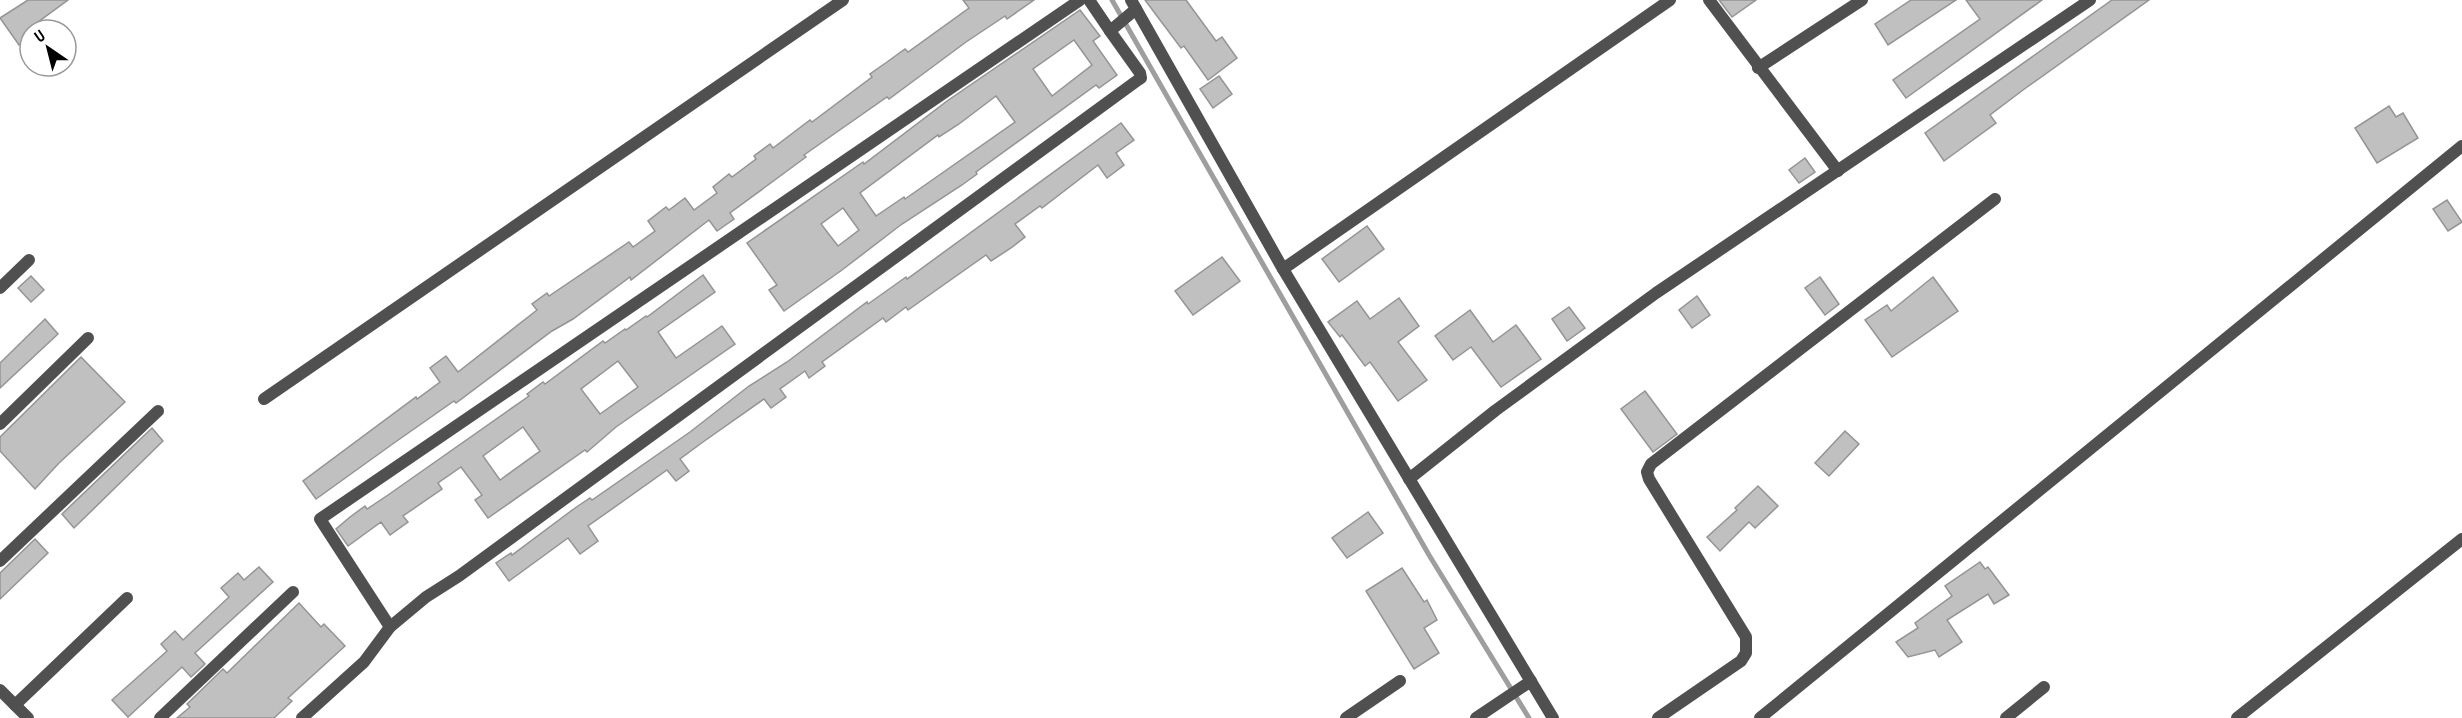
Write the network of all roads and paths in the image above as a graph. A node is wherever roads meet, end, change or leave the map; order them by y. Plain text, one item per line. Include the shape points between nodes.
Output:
1 (843, 0) edge
2 (1080, 0) edge
3 (1089, 0) edge
4 (1670, 0) edge
5 (1709, 0) edge
6 (1862, 0) edge
7 (2090, 0) edge
8 (1132, 7) edge
9 (1113, 29) junction
10 (1758, 68) junction
11 (2462, 146) edge
12 (1838, 171) junction
13 (1995, 200) dead end
14 (29, 260) dead end
15 (1283, 269) junction
16 (0, 288) edge
17 (88, 338) dead end
18 (264, 399) dead end
19 (158, 411) dead end
20 (0, 424) edge
21 (1409, 479) junction
22 (2462, 538) edge
23 (0, 561) edge
24 (293, 592) dead end
25 (126, 598) dead end
26 (390, 627) junction
27 (1400, 681) dead end
28 (1528, 683) junction
29 (2044, 687) dead end
30 (0, 690) edge
31 (15, 705) junction
32 (28, 718) edge
33 (160, 718) edge
34 (302, 718) edge
35 (1346, 718) edge
36 (1476, 718) edge
37 (1552, 718) edge
38 (1658, 718) edge
39 (1760, 718) edge
40 (2006, 718) edge
41 (2237, 718) edge

1 - 18 street
2 - 26 street via 320,519
3 - 9 street
4 - 15 street
5 - 10 street
6 - 10 street
7 - 12 street
8 - 9 street
8 - 15 street
9 - 26 street via 1141,78
10 - 12 street
11 - 39 street
12 - 21 street via 1656,293
13 - 38 street via 1651,464 1649,479 1746,637 1746,653 1741,662
14 - 16 street
15 - 21 street
17 - 20 street
19 - 23 street
21 - 28 street
22 - 41 street
24 - 33 street
25 - 31 street
26 - 34 street via 364,662
27 - 35 street
28 - 36 street
28 - 37 street
29 - 40 street
30 - 31 street
31 - 32 street

